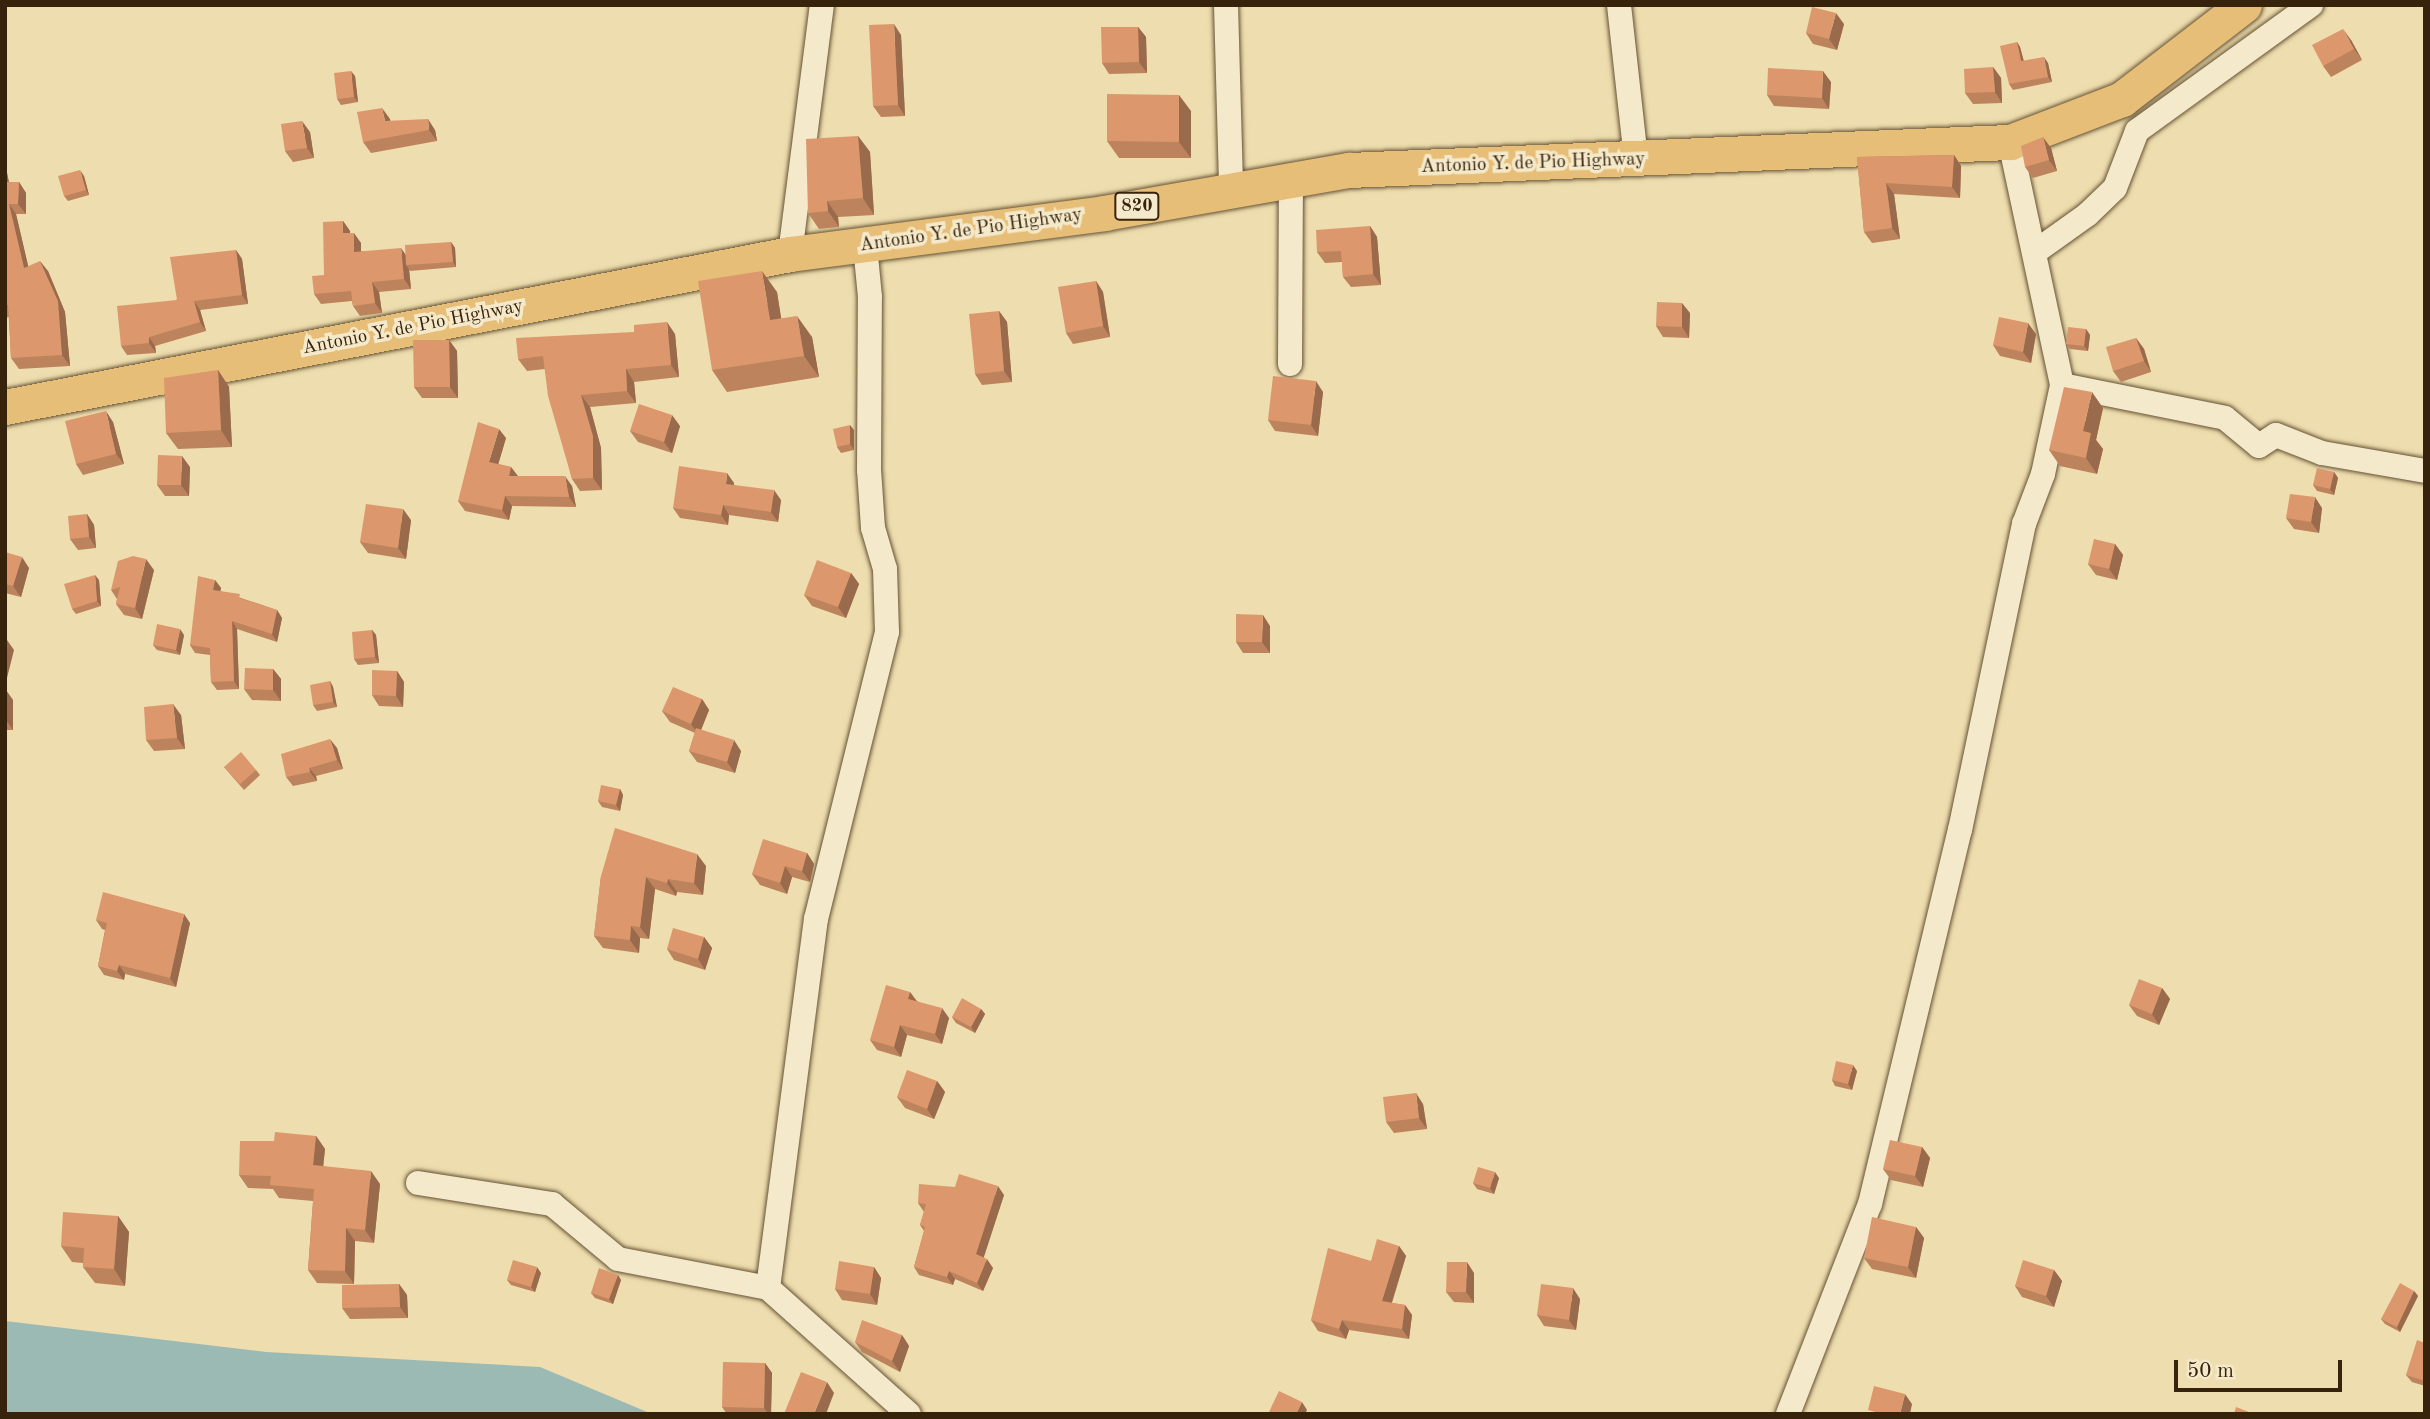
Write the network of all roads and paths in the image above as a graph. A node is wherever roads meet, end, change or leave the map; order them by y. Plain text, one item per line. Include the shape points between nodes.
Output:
1 (822, 5) edge
2 (1226, 5) edge
3 (1619, 5) edge
4 (2244, 5) edge
5 (2311, 5) edge
6 (2010, 142) junction
7 (1636, 160) junction
8 (1291, 178) junction
9 (1231, 188) junction
10 (865, 246) junction
11 (2035, 251) junction
12 (790, 254) junction
13 (1290, 364) dead end
14 (2062, 385) junction
15 (5, 407) edge
16 (2425, 471) edge
17 (418, 1183) dead end
18 (768, 1288) junction
19 (909, 1414) edge
20 (1788, 1414) edge

1 - 12 street
2 - 9 street
3 - 7 street
4 - 6 highway, Antonio Y. de Pio Highway / 820 via 2122,99
5 - 11 street via 2137,131 2115,188 2088,214
6 - 7 highway, Antonio Y. de Pio Highway / 820
6 - 11 street
7 - 8 highway, Antonio Y. de Pio Highway / 820 via 1349,170
8 - 9 highway, Antonio Y. de Pio Highway / 820
8 - 13 street
9 - 10 highway, Antonio Y. de Pio Highway / 820 via 1104,213
10 - 12 highway, Antonio Y. de Pio Highway / 820
10 - 18 street via 870,297 869,470 873,528 885,569 887,632 816,919
11 - 14 street
12 - 15 highway, Antonio Y. de Pio Highway / 820
14 - 16 street via 2225,418 2259,446 2276,435 2322,453
14 - 20 street via 2043,474 2024,524 1960,830 1870,1204
17 - 18 street via 552,1204 618,1259
18 - 19 street

